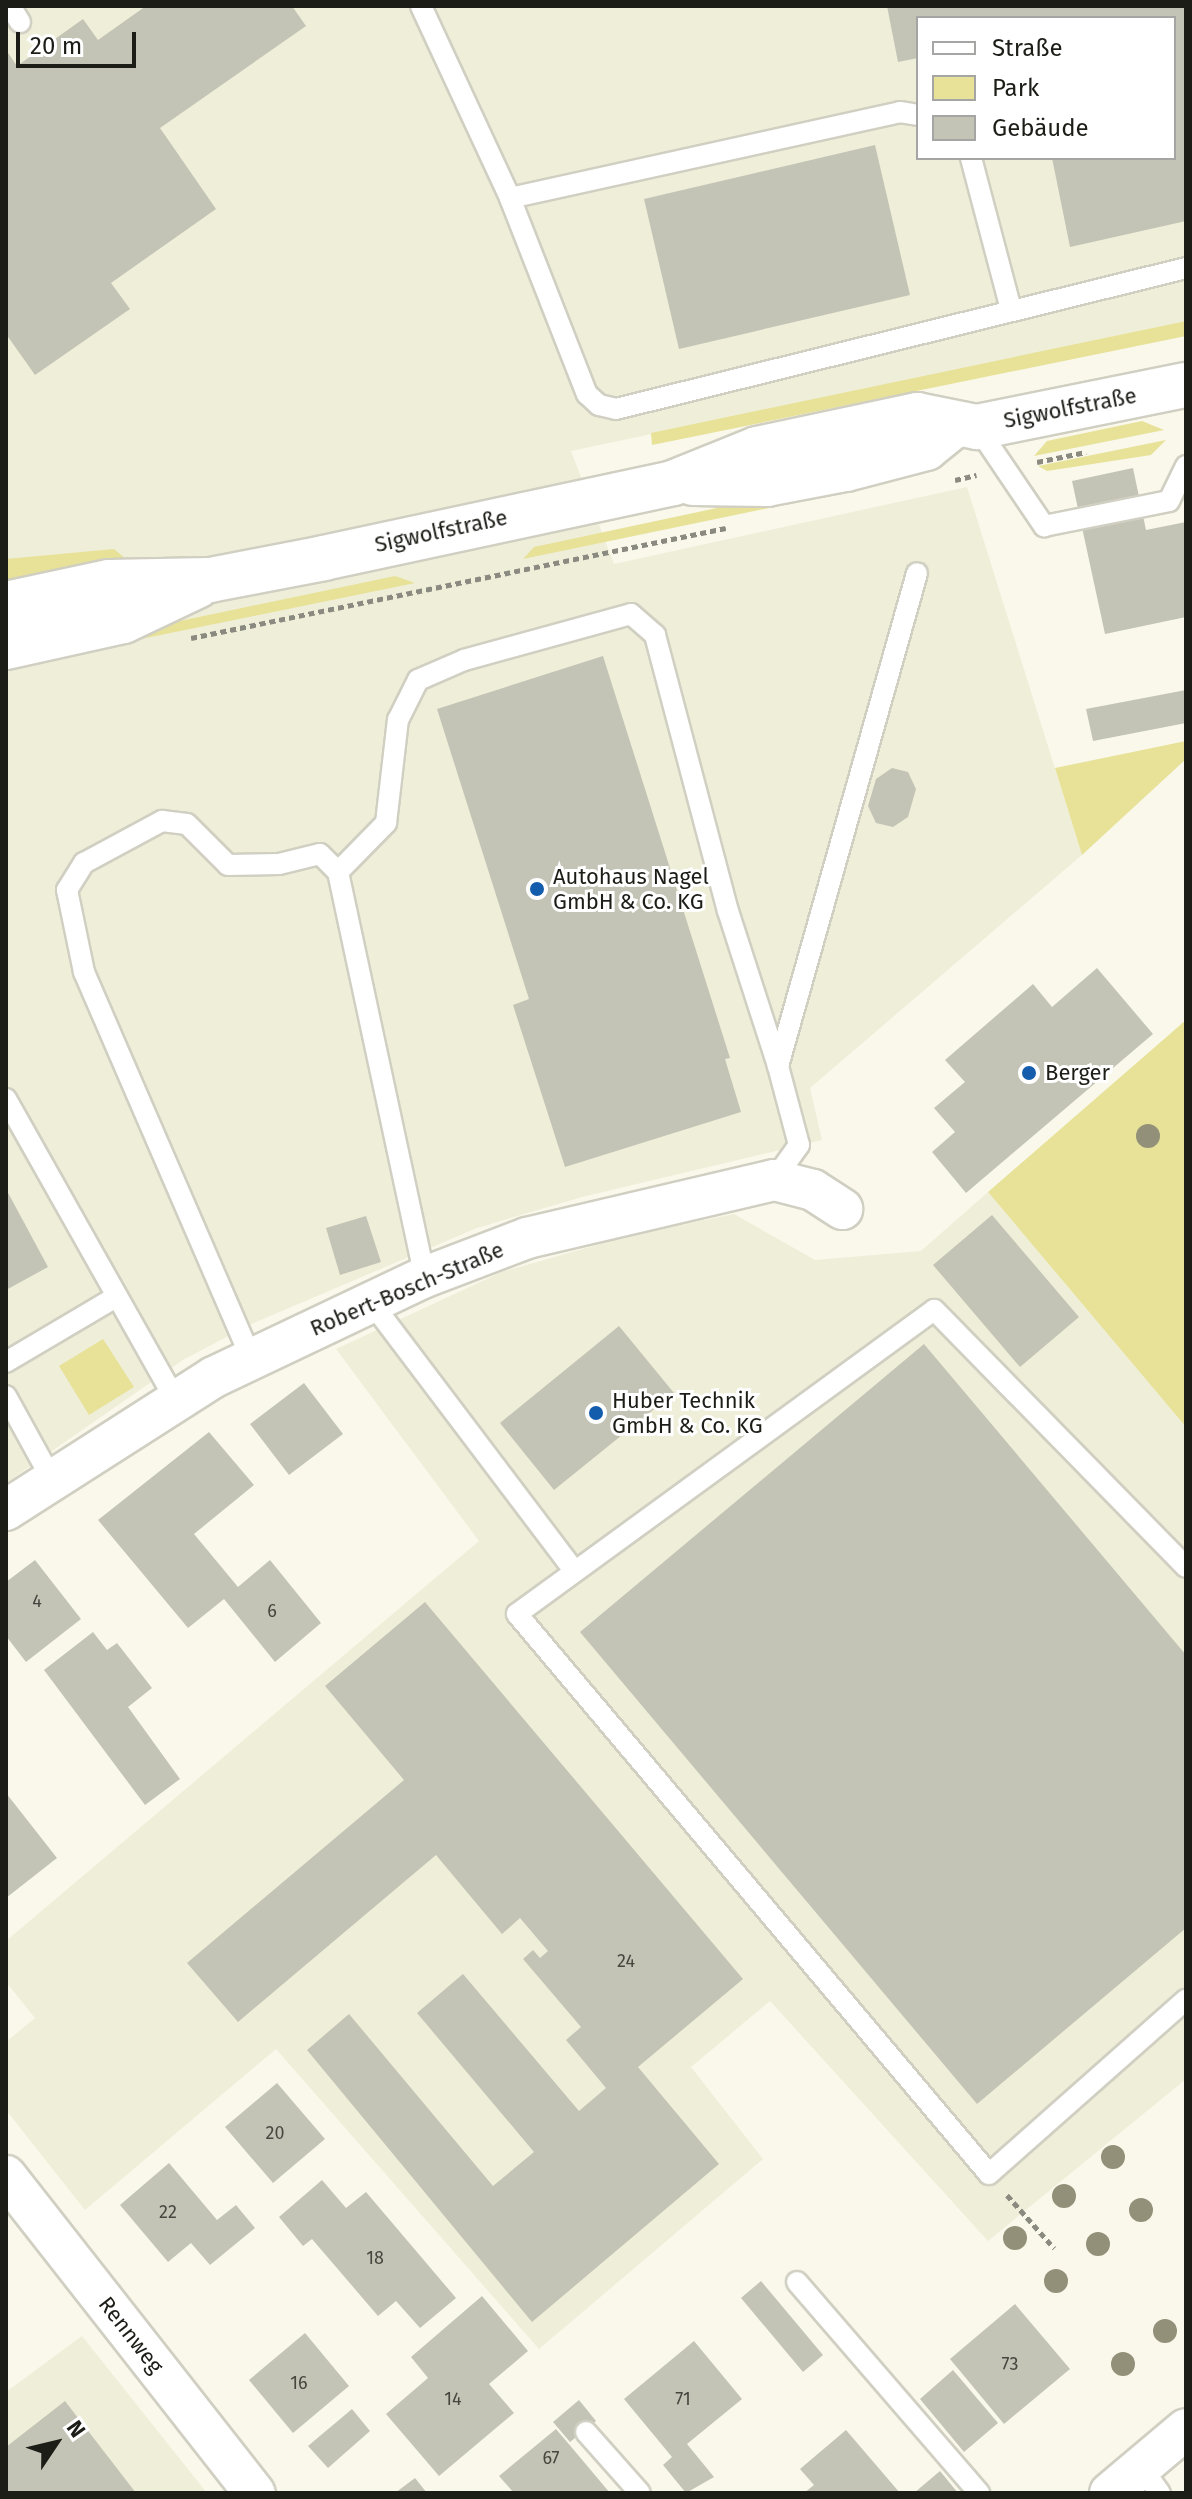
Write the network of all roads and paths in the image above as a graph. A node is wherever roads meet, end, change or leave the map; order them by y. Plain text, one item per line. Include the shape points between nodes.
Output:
1 (421, 6) edge
2 (916, 115) edge
3 (972, 160) edge
4 (510, 198) junction
5 (1186, 268) edge
6 (1011, 309) junction
7 (1186, 385) edge
8 (966, 426) junction
9 (1186, 466) edge
10 (966, 478) dead end
11 (951, 480) dead end
12 (733, 526) dead end
13 (917, 573) dead end
14 (210, 580) junction
15 (6, 604) edge
16 (174, 642) dead end
17 (6, 647) edge
18 (338, 872) junction
19 (778, 1066) junction
20 (6, 1099) edge
21 (774, 1180) junction
22 (842, 1209) dead end
23 (425, 1277) junction
24 (116, 1297) junction
25 (371, 1302) junction
26 (251, 1358) junction
27 (6, 1362) edge
28 (6, 1396) edge
29 (176, 1401) junction
30 (51, 1478) junction
31 (6, 1510) edge
32 (1186, 1567) edge
33 (573, 1569) junction
34 (1186, 2000) edge
35 (989, 2174) junction
36 (6, 2176) edge
37 (1054, 2248) dead end
38 (797, 2282) dead end
39 (1186, 2429) edge
40 (586, 2432) dead end
41 (1151, 2480) edge
42 (255, 2493) edge
43 (640, 2493) edge
44 (979, 2493) edge
45 (1110, 2493) edge

1 - 4 lane
2 - 4 lane via 900,112
3 - 6 lane
4 - 6 lane via 587,394 599,405 616,409
5 - 6 lane
7 - 8 street, Sigwolfstraße
8 - 9 lane via 1044,526 1169,501
8 - 14 street, Sigwolfstraße via 917,415 838,431 757,449 673,483
10 - 11 path
12 - 16 path
13 - 19 lane
14 - 15 street, Sigwolfstraße via 109,582
14 - 17 street, Sigwolfstraße via 123,621
18 - 19 lane via 386,823 398,720 418,680 464,660 631,614 655,635 728,911
18 - 23 lane
18 - 26 lane via 320,854 279,864 228,865 187,824 162,821 84,863 67,890 84,972
19 - 21 lane via 799,1145
20 - 24 lane
21 - 22 street, Robert-Bosch-Straße via 813,1190
21 - 23 street, Robert-Bosch-Straße via 527,1238
23 - 25 street, Robert-Bosch-Straße
24 - 27 lane
24 - 29 lane
25 - 26 street, Robert-Bosch-Straße
25 - 33 lane
26 - 29 street, Robert-Bosch-Straße
28 - 30 lane
29 - 30 street, Robert-Bosch-Straße
30 - 31 street, Robert-Bosch-Straße
32 - 33 lane via 934,1310
33 - 35 lane via 517,1614
34 - 35 lane
35 - 37 path
36 - 42 street, Rennweg
38 - 44 lane
39 - 41 street
40 - 43 lane
41 - 45 street

